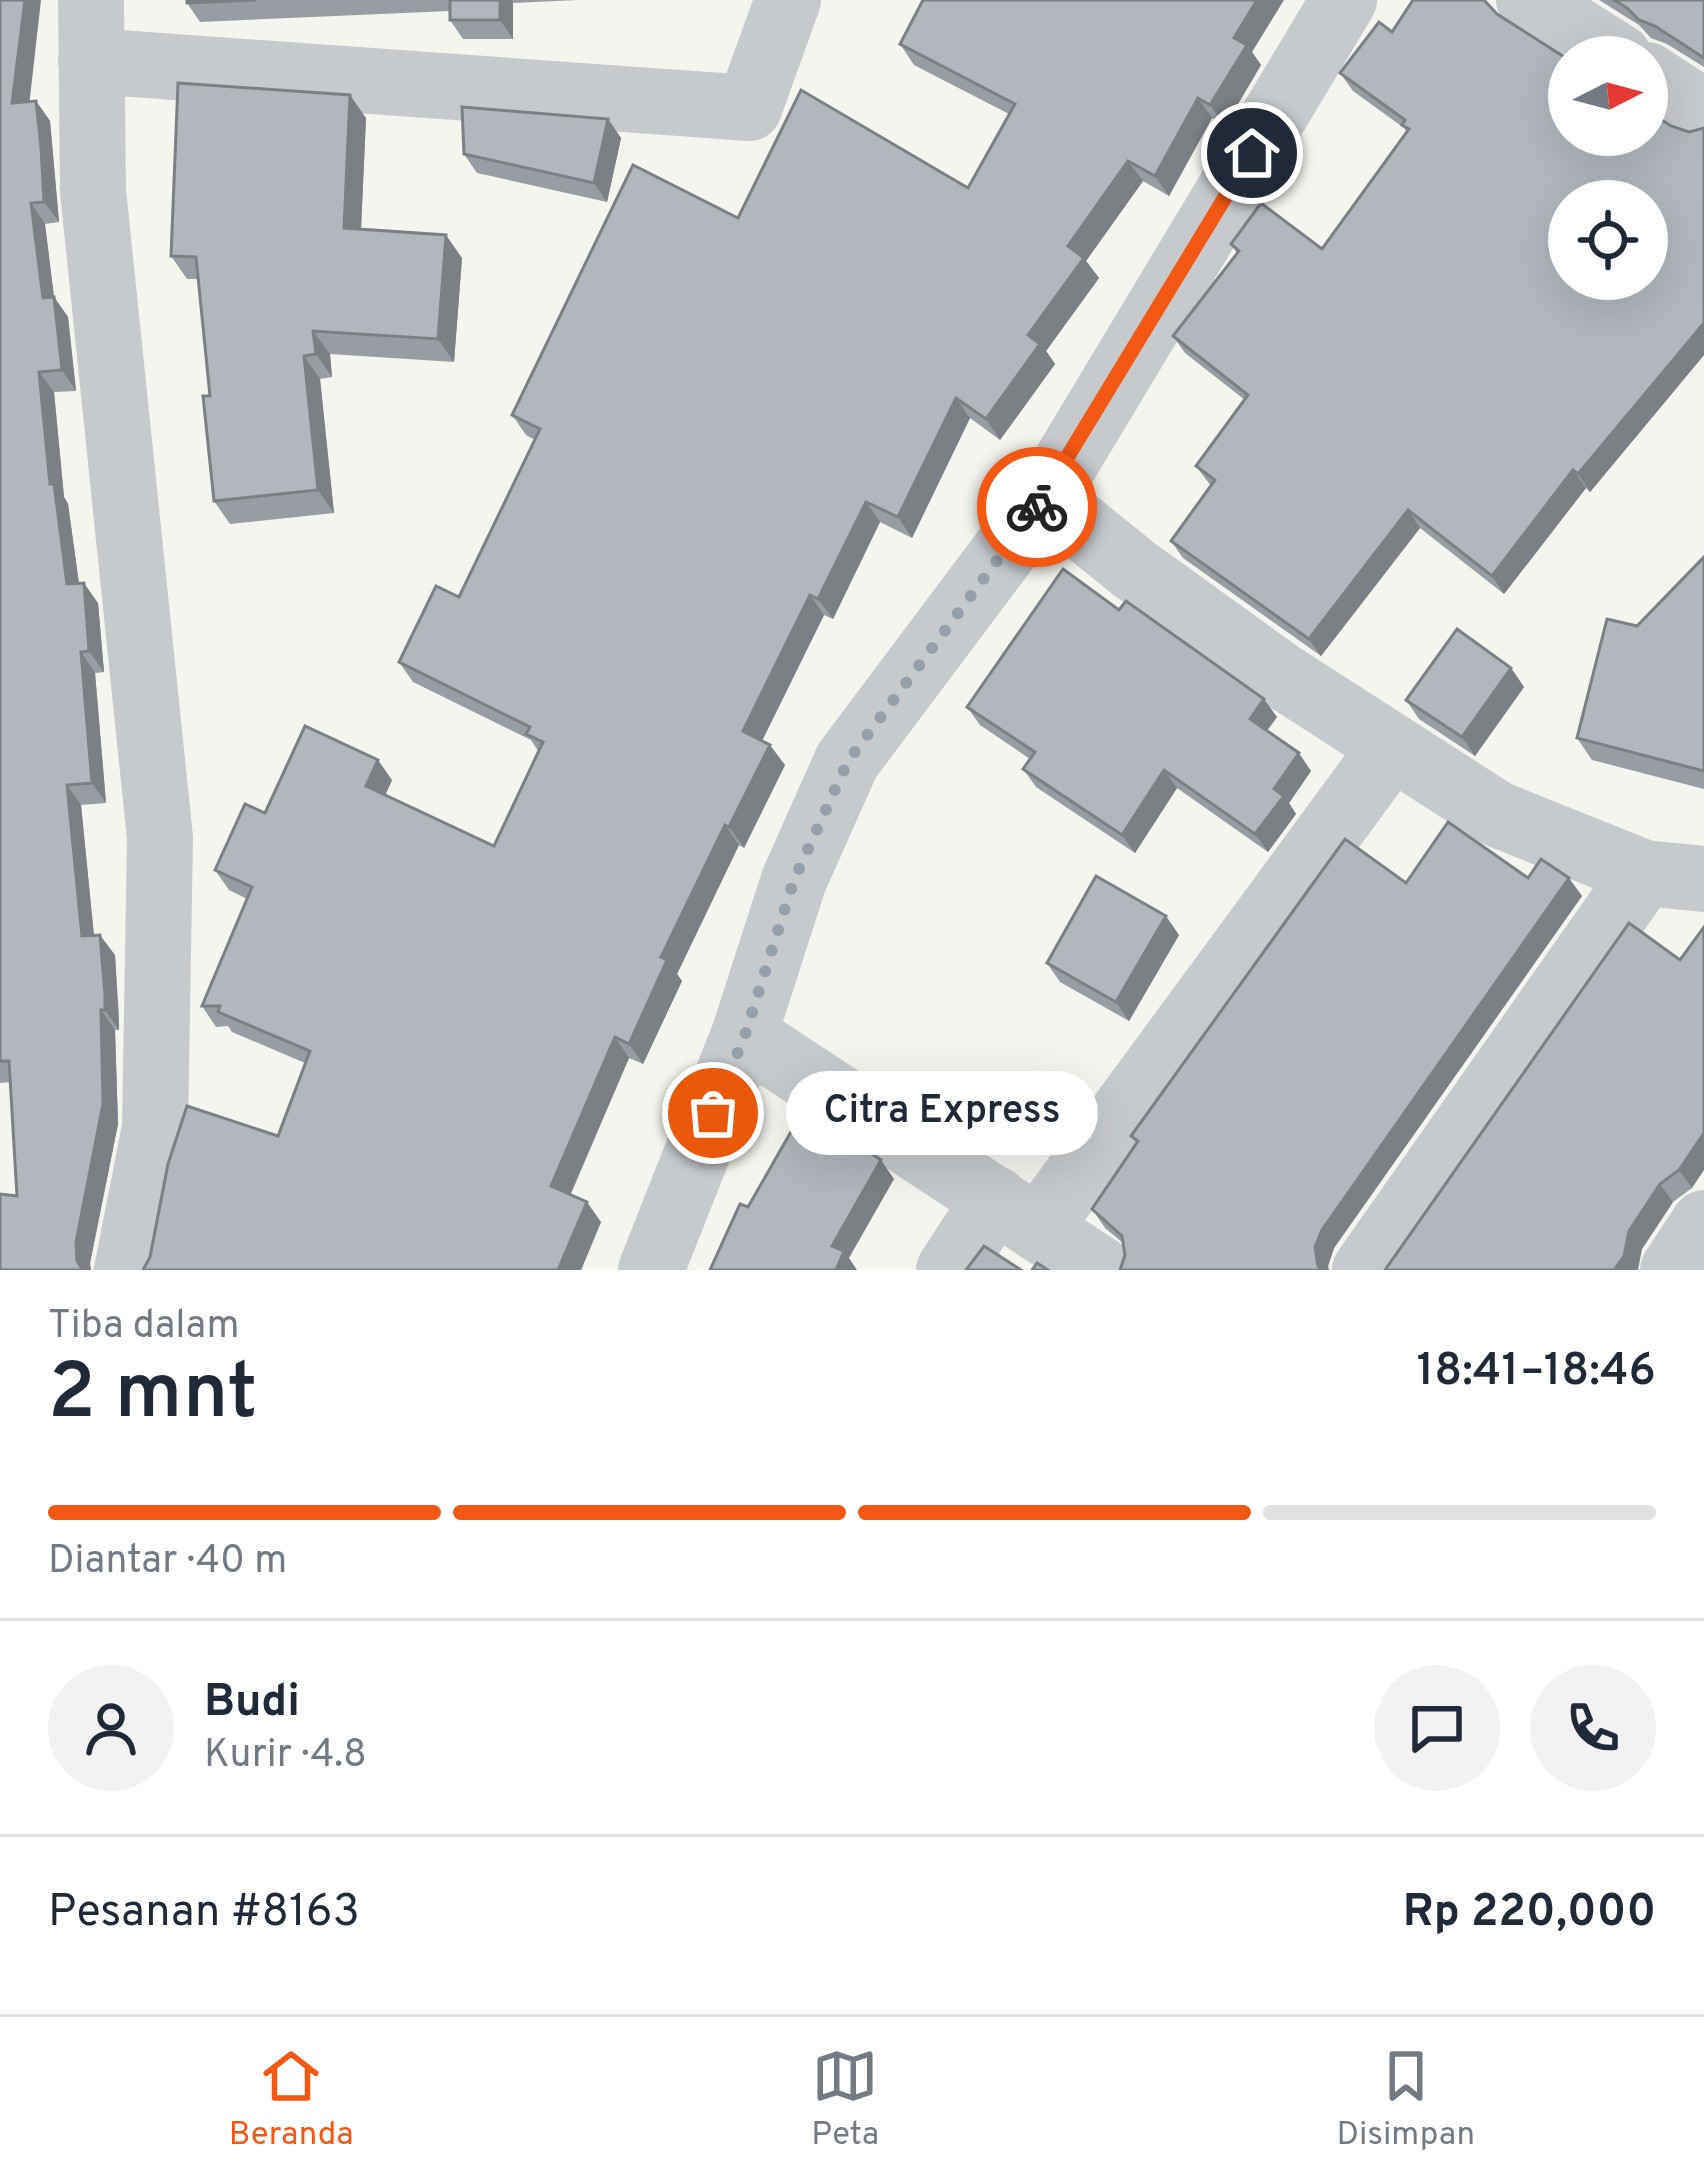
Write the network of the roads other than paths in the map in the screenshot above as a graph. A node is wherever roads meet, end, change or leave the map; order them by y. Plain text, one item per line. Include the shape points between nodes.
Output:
1 (788, 0) edge
2 (1344, 0) edge
3 (1529, 0) edge
4 (91, 31) edge
5 (1585, 36) edge
6 (1668, 89) edge
7 (1704, 112) edge
8 (1045, 497) junction
9 (1391, 748) junction
10 (1674, 876) edge
11 (745, 1035) junction
12 (1017, 1213) junction
13 (1704, 1223) edge
14 (127, 1270) edge
15 (651, 1270) edge
16 (949, 1270) edge
17 (1101, 1270) edge
18 (1365, 1270) edge
19 (1673, 1270) edge

1 - 4 street via 749,108
2 - 8 street
3 - 5 street
4 - 14 street via 92,190 160,838 155,1128
6 - 7 street
8 - 9 street via 1134,569
8 - 11 street via 848,761 794,880
9 - 10 street via 1497,814
9 - 12 street
10 - 18 street
11 - 12 street
11 - 15 street
12 - 16 street
12 - 17 street
13 - 19 street

